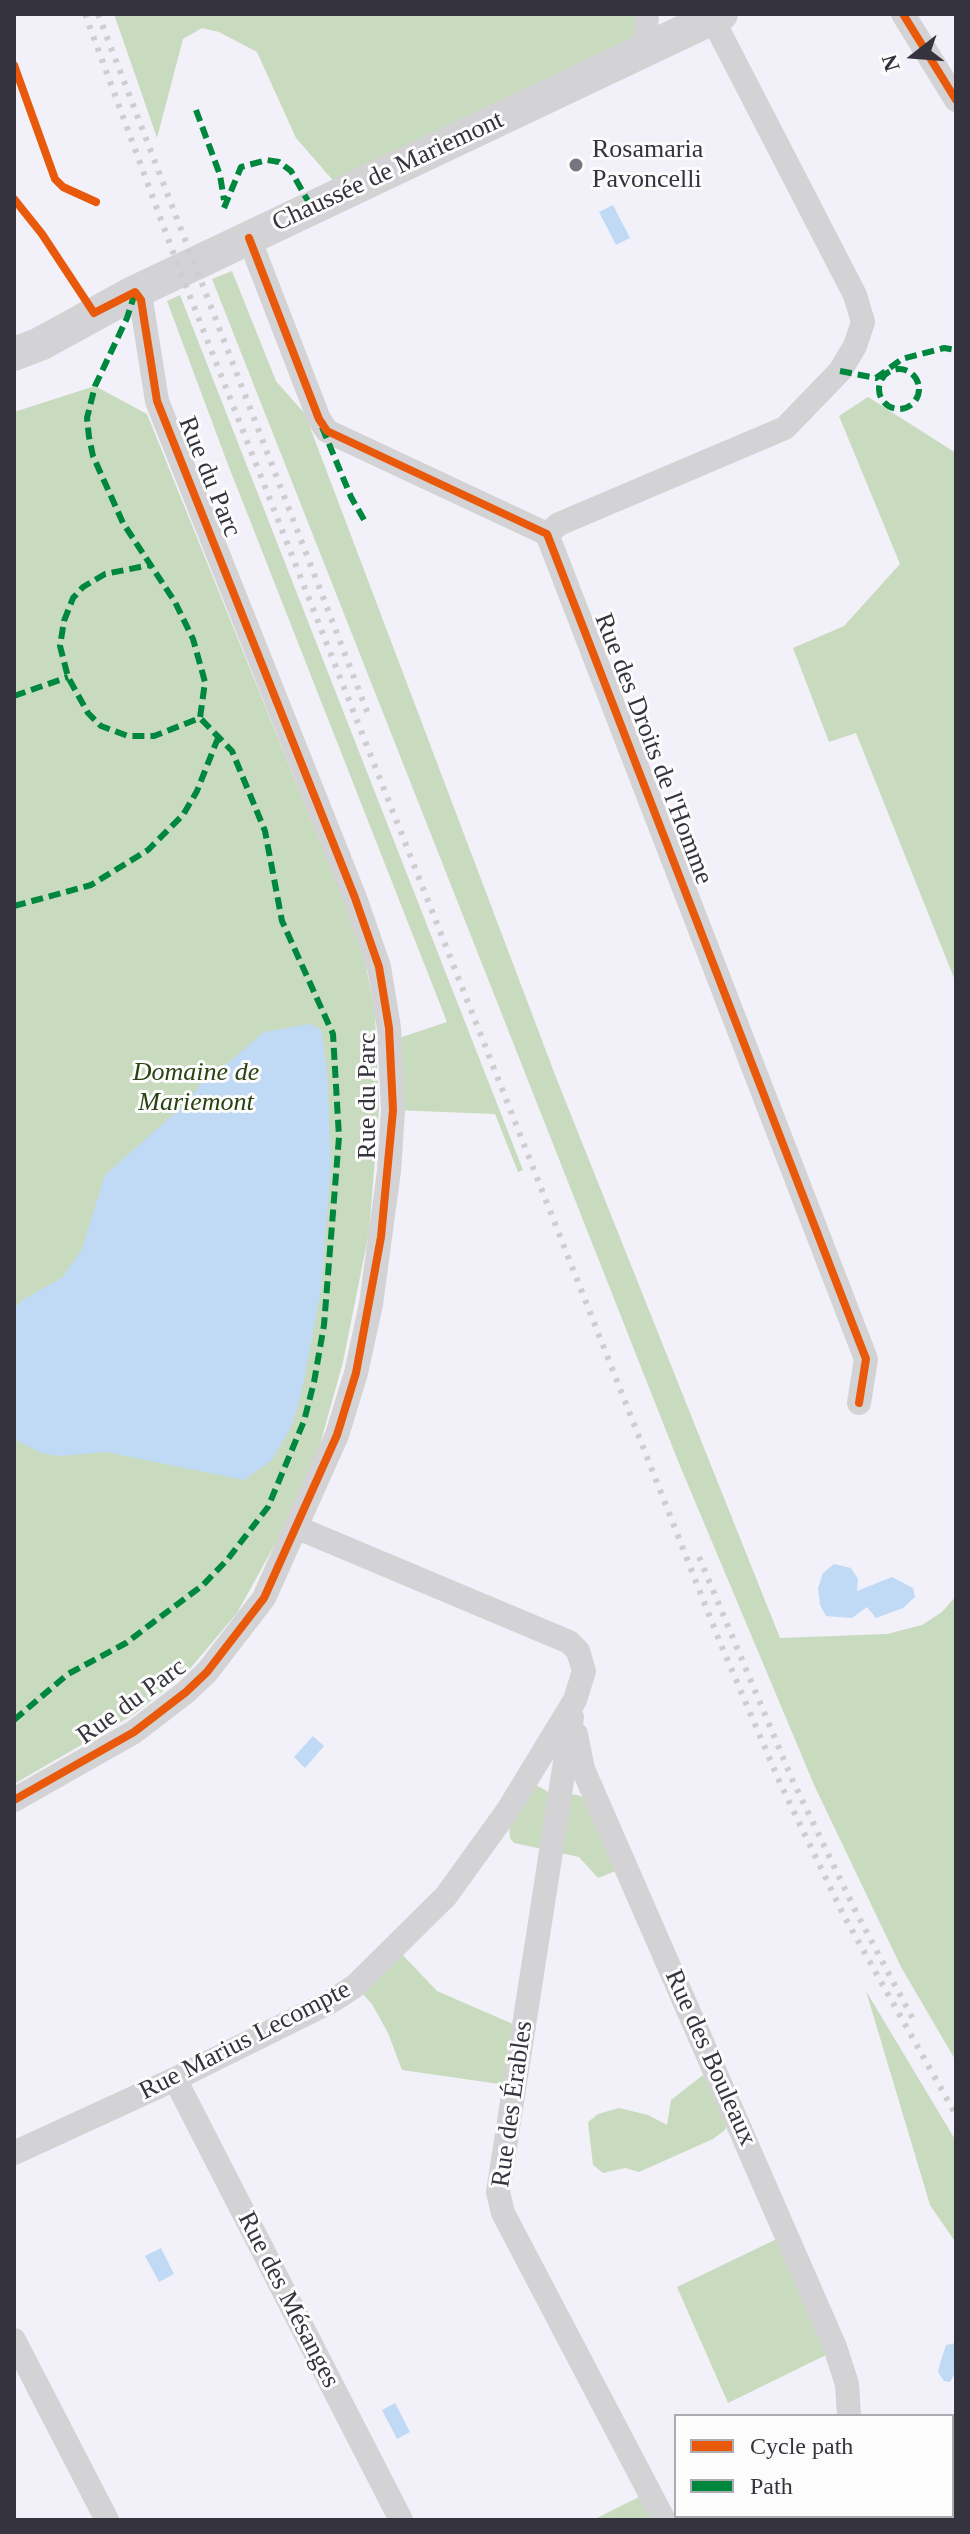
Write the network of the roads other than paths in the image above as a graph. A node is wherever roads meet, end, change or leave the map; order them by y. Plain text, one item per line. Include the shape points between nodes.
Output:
1 (647, 14) edge
2 (903, 14) edge
3 (713, 15) edge
4 (644, 51) junction
5 (956, 100) edge
6 (249, 238) junction
7 (135, 292) junction
8 (14, 354) edge
9 (547, 534) junction
10 (859, 1403) dead end
11 (298, 1528) junction
12 (575, 1700) junction
13 (532, 1774) joint
14 (14, 1800) edge
15 (175, 2079) junction
16 (14, 2153) edge
17 (14, 2340) edge
18 (849, 2414) edge
19 (107, 2520) edge
20 (401, 2520) edge
21 (664, 2520) edge

1 - 4 street
2 - 5 street
3 - 4 street, Chaussée de Mariemont
3 - 9 street via 855,295 863,322 840,371 785,428 559,524
4 - 6 street, Chaussée de Mariemont
6 - 7 street, Chaussée de Mariemont
6 - 9 street via 327,431
7 - 8 street, Chaussée de Mariemont
7 - 11 street, Rue du Parc via 141,300 157,401 355,898 379,967 389,1028 391,1140 371,1304 337,1435
9 - 10 street, Rue des Droits de l'Homme via 866,1359
11 - 12 street, Rue des Bouleaux via 569,1642 584,1671
11 - 14 street, Rue du Parc via 264,1598 207,1672 134,1732
12 - 13 street, Rue des Bouleaux
12 - 18 street, Rue des Bouleaux via 576,1745 583,1769 835,2347 847,2384
12 - 21 street, Rue des Érables via 498,2192 503,2213
13 - 15 street, Rue Marius Lecompte via 446,1896 355,1986
15 - 16 street, Rue Marius Lecompte
15 - 20 street, Rue des Mésanges
17 - 19 street

